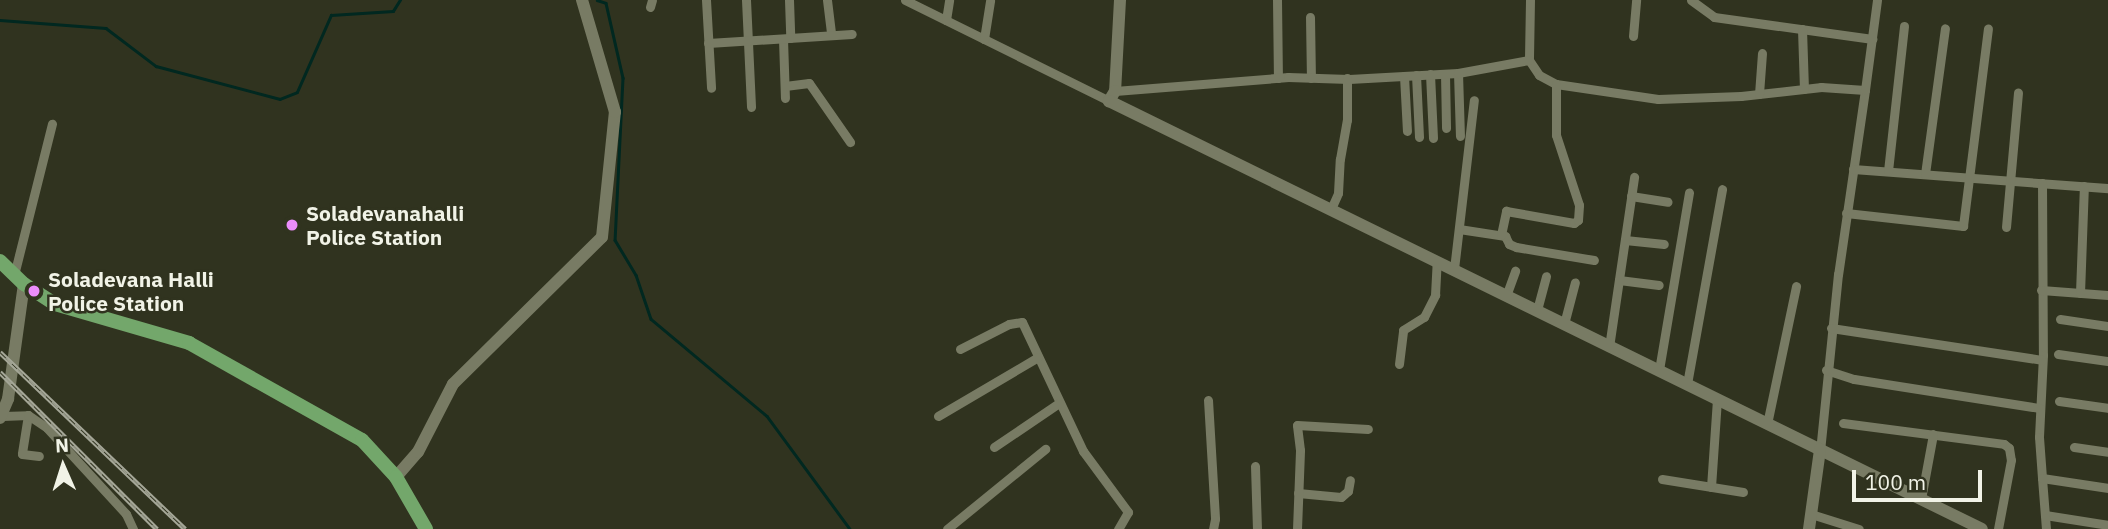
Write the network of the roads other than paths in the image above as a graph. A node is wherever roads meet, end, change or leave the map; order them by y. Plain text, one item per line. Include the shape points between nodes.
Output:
1 (582, 0) edge
2 (706, 0) edge
3 (746, 0) edge
4 (789, 0) edge
5 (827, 0) edge
6 (905, 0) edge
7 (949, 0) edge
8 (990, 0) edge
9 (1120, 0) edge
10 (1277, 0) edge
11 (1530, 0) edge
12 (1636, 0) edge
13 (1691, 0) edge
14 (1877, 0) edge
15 (1310, 18) dead end
16 (946, 20) junction
17 (1904, 26) dead end
18 (1945, 28) dead end
19 (1802, 29) junction
20 (1988, 29) dead end
21 (852, 34) dead end
22 (831, 35) junction
23 (1633, 36) dead end
24 (787, 38) junction
25 (984, 39) junction
26 (748, 40) junction
27 (1872, 40) junction
28 (708, 43) junction
29 (1762, 52) dead end
30 (1529, 60) junction
31 (1458, 73) junction
32 (1430, 74) junction
33 (1445, 74) junction
34 (1416, 75) junction
35 (1404, 76) junction
36 (1278, 78) junction
37 (1311, 78) junction
38 (1348, 78) junction
39 (1556, 83) junction
40 (785, 86) junction
41 (711, 88) dead end
42 (1804, 89) junction
43 (1865, 90) junction
44 (2018, 93) dead end
45 (1759, 94) junction
46 (1112, 96) junction
47 (785, 98) dead end
48 (1474, 100) dead end
49 (751, 107) dead end
50 (52, 124) dead end
51 (1446, 128) dead end
52 (1406, 131) dead end
53 (1460, 136) dead end
54 (1419, 137) dead end
55 (1433, 138) dead end
56 (850, 142) dead end
57 (1853, 169) junction
58 (1888, 171) junction
59 (1925, 174) junction
60 (1634, 177) dead end
61 (1968, 177) junction
62 (2010, 181) junction
63 (2042, 183) junction
64 (2084, 186) junction
65 (2108, 188) edge
66 (1722, 189) dead end
67 (1689, 193) dead end
68 (1631, 196) junction
69 (1668, 202) dead end
70 (1331, 209) junction
71 (1846, 213) junction
72 (2006, 227) dead end
73 (1458, 229) junction
74 (1501, 235) junction
75 (1625, 240) junction
76 (1664, 244) dead end
77 (1594, 260) dead end
78 (0, 261) edge
79 (1437, 261) junction
80 (1454, 269) junction
81 (1515, 271) dead end
82 (1546, 276) dead end
83 (19, 279) junction
84 (1619, 280) junction
85 (1575, 282) dead end
86 (1659, 285) dead end
87 (1796, 286) dead end
88 (2040, 290) junction
89 (2080, 293) junction
90 (2108, 295) edge
91 (1506, 296) junction
92 (1536, 310) junction
93 (2060, 319) dead end
94 (1564, 324) junction
95 (2108, 326) edge
96 (1831, 328) junction
97 (1609, 347) junction
98 (960, 349) dead end
99 (2058, 354) dead end
100 (1038, 357) junction
101 (2042, 360) junction
102 (2108, 361) edge
103 (1399, 363) dead end
104 (1659, 370) junction
105 (1826, 370) junction
106 (1687, 384) junction
107 (4, 397) edge
108 (1717, 399) junction
109 (1208, 400) dead end
110 (2059, 401) dead end
111 (1059, 403) junction
112 (2040, 408) junction
113 (2108, 408) edge
114 (28, 415) junction
115 (938, 416) dead end
116 (2, 417) edge
117 (1843, 422) dead end
118 (1767, 424) junction
119 (1368, 429) dead end
120 (1933, 434) junction
121 (994, 447) dead end
122 (2074, 447) dead end
123 (1045, 449) dead end
124 (1820, 450) junction
125 (2108, 452) edge
126 (39, 456) dead end
127 (1255, 466) dead end
128 (396, 477) junction
129 (2042, 478) junction
130 (1661, 479) dead end
131 (1350, 480) dead end
132 (1711, 487) junction
133 (2108, 488) edge
134 (1743, 492) dead end
135 (1298, 493) junction
136 (1921, 499) junction
137 (1811, 514) junction
138 (2045, 516) junction
139 (2108, 525) edge
140 (133, 529) edge
141 (426, 529) edge
142 (947, 529) edge
143 (1118, 529) edge
144 (1213, 529) edge
145 (1257, 529) edge
146 (1297, 529) edge
147 (1809, 529) edge
148 (1859, 529) edge
149 (1982, 529) edge
150 (1998, 529) edge
151 (2046, 529) edge

1 - 128 street via 615,112 602,237 453,384 418,452
2 - 28 street
3 - 26 street
4 - 24 street
5 - 22 street
6 - 16 street
7 - 16 street
8 - 25 street
9 - 46 street
10 - 36 street
11 - 30 street
12 - 23 street
13 - 19 street via 1714,17
14 - 27 street
15 - 37 street
16 - 25 street
17 - 58 street
18 - 59 street
19 - 27 street
19 - 42 street
20 - 61 street
21 - 22 street
22 - 24 street
24 - 26 street
24 - 40 street
25 - 46 street
26 - 28 street
26 - 49 street
27 - 43 street
28 - 41 street
29 - 45 street
30 - 31 street
30 - 39 street via 1539,75
31 - 33 street
31 - 53 street
32 - 33 street
32 - 34 street
32 - 55 street
33 - 51 street
34 - 35 street
34 - 54 street
35 - 38 street
35 - 52 street
36 - 37 street
36 - 46 street
37 - 38 street
38 - 70 street via 1338,193
39 - 45 street via 1658,99
39 - 74 street via 1556,135 1579,205 1578,220 1506,211
40 - 47 street
40 - 56 street via 809,83
42 - 43 street
42 - 45 street
43 - 57 street
44 - 62 street
46 - 70 street
48 - 73 street
50 - 83 street
57 - 58 street
57 - 71 street
58 - 59 street
59 - 61 street
60 - 68 street
61 - 62 street
61 - 71 street via 1963,226
62 - 63 street
62 - 72 street
63 - 64 street
63 - 88 street
64 - 65 street
64 - 89 street
66 - 106 street
67 - 104 street
68 - 69 street
68 - 75 street
70 - 79 street
71 - 96 street
73 - 74 street
73 - 80 street
74 - 77 street via 1516,247
75 - 76 street
75 - 84 street
78 - 83 main road
79 - 80 street
79 - 103 street via 1436,295 1424,317 1403,330
80 - 91 street
81 - 91 street
82 - 92 street
83 - 107 street
83 - 128 main road via 55,304 189,343 362,440
84 - 86 street
84 - 97 street
85 - 94 street
87 - 118 street
88 - 89 street
88 - 101 street
89 - 90 street
91 - 92 street
92 - 94 street
93 - 95 street
94 - 97 street
96 - 101 street
96 - 105 street
97 - 104 street
98 - 100 street via 1022,322
99 - 102 street
100 - 111 street
100 - 115 street
101 - 112 street
104 - 106 street
105 - 112 street via 1854,379
105 - 124 street
106 - 108 street
107 - 116 street
108 - 118 street
108 - 132 street
109 - 144 street
110 - 113 street
111 - 121 street
111 - 143 street via 1083,451 1128,512
112 - 129 street
114 - 116 street
114 - 126 street via 22,454
114 - 140 street via 56,437 126,514
117 - 120 street
118 - 124 street
119 - 135 street via 1297,425
120 - 136 street
120 - 150 street via 2009,448 2011,460
122 - 125 street
123 - 142 street
124 - 136 street
124 - 137 street
127 - 145 street
128 - 141 main road
129 - 133 street
129 - 138 street
130 - 132 street
131 - 135 street via 1341,498
132 - 134 street
135 - 146 street
136 - 149 street
137 - 147 street
137 - 148 street
138 - 139 street
138 - 151 street

